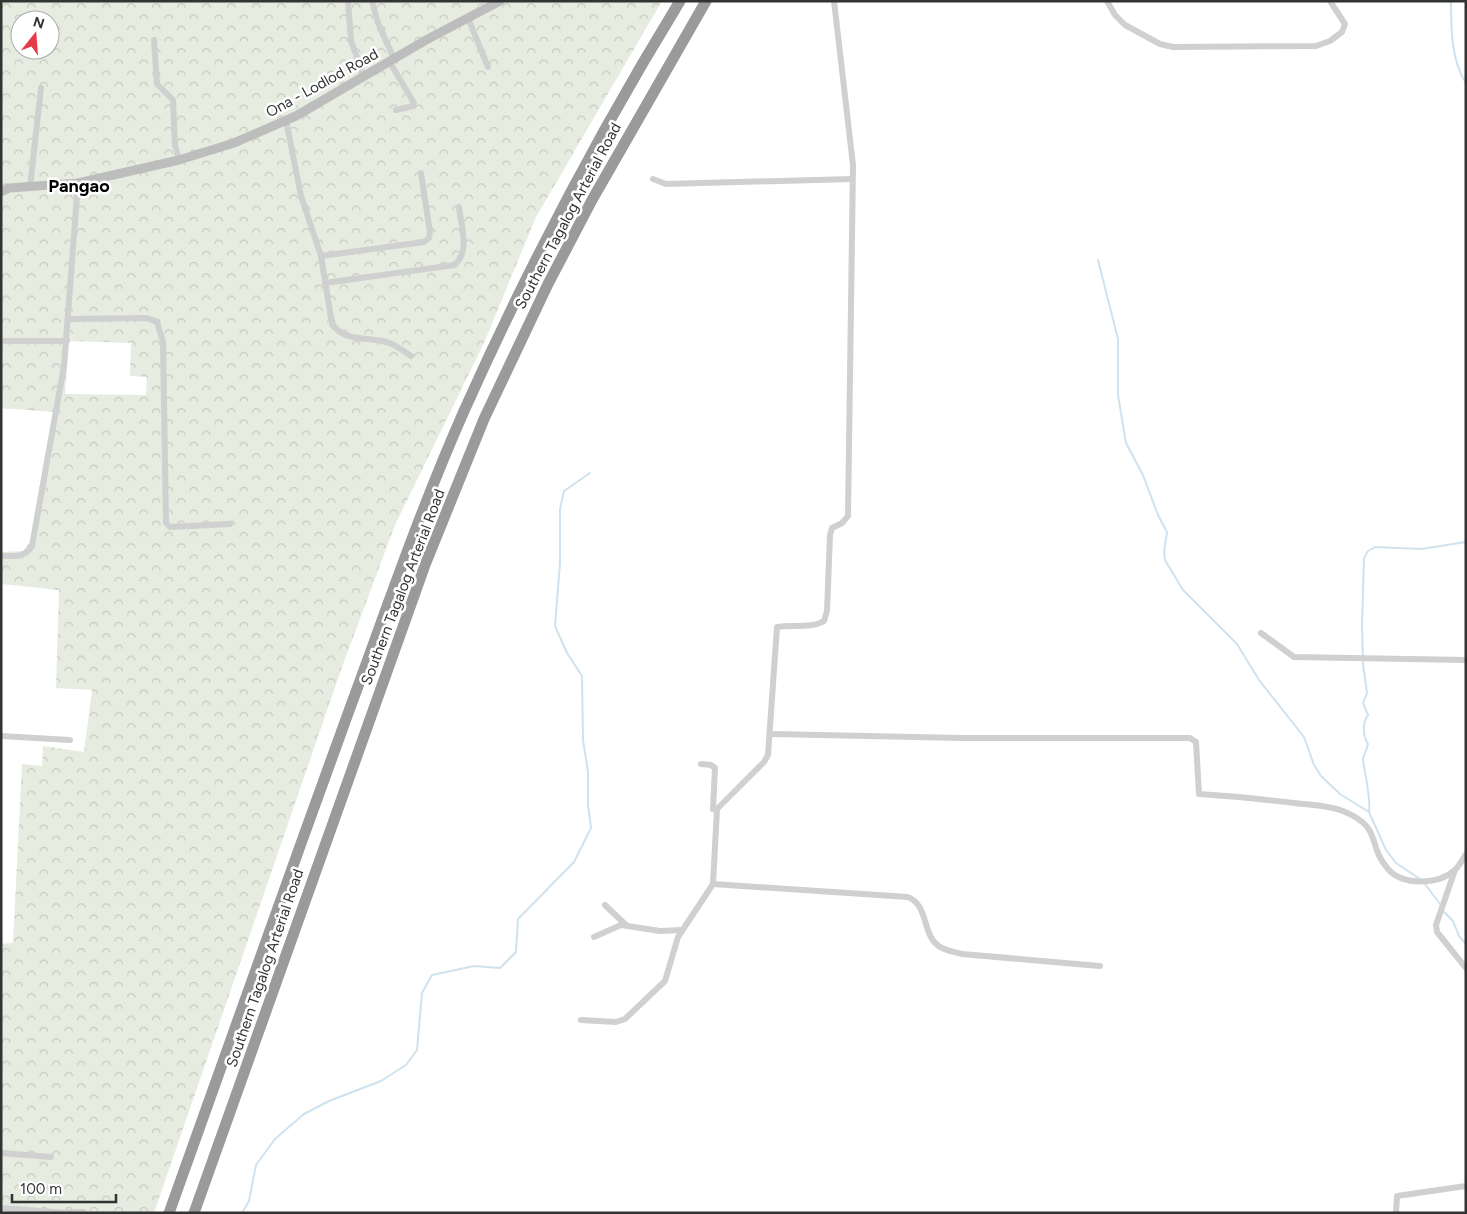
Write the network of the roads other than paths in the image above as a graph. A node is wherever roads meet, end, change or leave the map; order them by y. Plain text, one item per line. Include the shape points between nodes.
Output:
1 (348, 1) edge
2 (372, 1) edge
3 (500, 1) edge
4 (680, 1) edge
5 (706, 1) edge
6 (834, 1) edge
7 (1107, 1) edge
8 (1330, 1) edge
9 (468, 18) junction
10 (154, 40) dead end
11 (392, 60) junction
12 (488, 67) dead end
13 (364, 76) junction
14 (41, 88) dead end
15 (396, 110) dead end
16 (286, 120) junction
17 (179, 160) junction
18 (421, 173) dead end
19 (653, 179) dead end
20 (852, 179) junction
21 (78, 183) junction
22 (30, 187) junction
23 (1, 192) edge
24 (459, 207) dead end
25 (321, 256) junction
26 (326, 283) junction
27 (68, 319) junction
28 (1, 341) edge
29 (67, 341) junction
30 (411, 356) dead end
31 (230, 524) dead end
32 (1, 556) edge
33 (1261, 633) dead end
34 (1466, 660) edge
35 (771, 734) junction
36 (1, 736) edge
37 (70, 740) dead end
38 (701, 764) dead end
39 (717, 809) junction
40 (1466, 854) edge
41 (1455, 870) junction
42 (713, 884) junction
43 (605, 906) dead end
44 (626, 926) junction
45 (682, 930) junction
46 (594, 937) dead end
47 (1100, 966) dead end
48 (1466, 968) edge
49 (582, 1020) dead end
50 (1, 1153) edge
51 (51, 1157) dead end
52 (1466, 1186) edge
53 (1, 1208) edge
54 (68, 1212) edge
55 (84, 1212) edge
56 (169, 1213) edge
57 (194, 1213) edge
58 (1396, 1213) edge

1 - 13 street via 352,41
2 - 11 street
3 - 9 main road, Ona - Lodlod Road
4 - 56 highway, Southern Tagalog Arterial Road via 572,190 464,412 405,558
5 - 57 highway, Southern Tagalog Arterial Road via 592,200 484,419 425,565
6 - 20 street
7 - 8 street via 1125,25 1165,46 1247,47 1316,46 1330,41 1342,32 1345,24
9 - 11 main road, Ona - Lodlod Road
9 - 12 street
10 - 17 street via 157,84 173,100
11 - 13 main road, Ona - Lodlod Road
11 - 15 street via 414,103
13 - 16 main road, Ona - Lodlod Road
14 - 22 street
16 - 17 main road, Ona - Lodlod Road
16 - 25 street via 301,196
17 - 21 main road, Ona - Lodlod Road
18 - 25 street via 429,238 424,242
19 - 20 street via 666,184
20 - 35 street via 848,516 832,528 830,535 824,621 818,625 777,627
21 - 22 main road, Ona - Lodlod Road
21 - 27 street
22 - 23 main road, Ona - Lodlod Road via 9,188
24 - 26 street via 464,250 462,259 454,265
25 - 26 street
26 - 30 street via 336,332 392,344
27 - 29 street
27 - 31 street via 147,318 157,322 163,342 166,524
28 - 29 street
29 - 32 street via 32,546 23,555
33 - 34 street via 1294,657
35 - 39 street via 764,762
35 - 41 street via 1190,738 1196,742 1199,794 1253,797 1342,811 1369,828 1386,867 1393,874 1415,882 1428,881
36 - 37 street
38 - 39 street via 715,768 713,809
39 - 42 street
40 - 41 street
41 - 48 street via 1438,915 1437,932
42 - 45 street
42 - 47 street via 908,897 920,904 930,934 941,948 962,954
43 - 44 street
44 - 45 street via 660,931
44 - 46 street via 615,926
45 - 49 street via 669,974 655,992 625,1019 607,1022
50 - 51 street
52 - 58 street via 1397,1196
53 - 54 street
54 - 55 street

